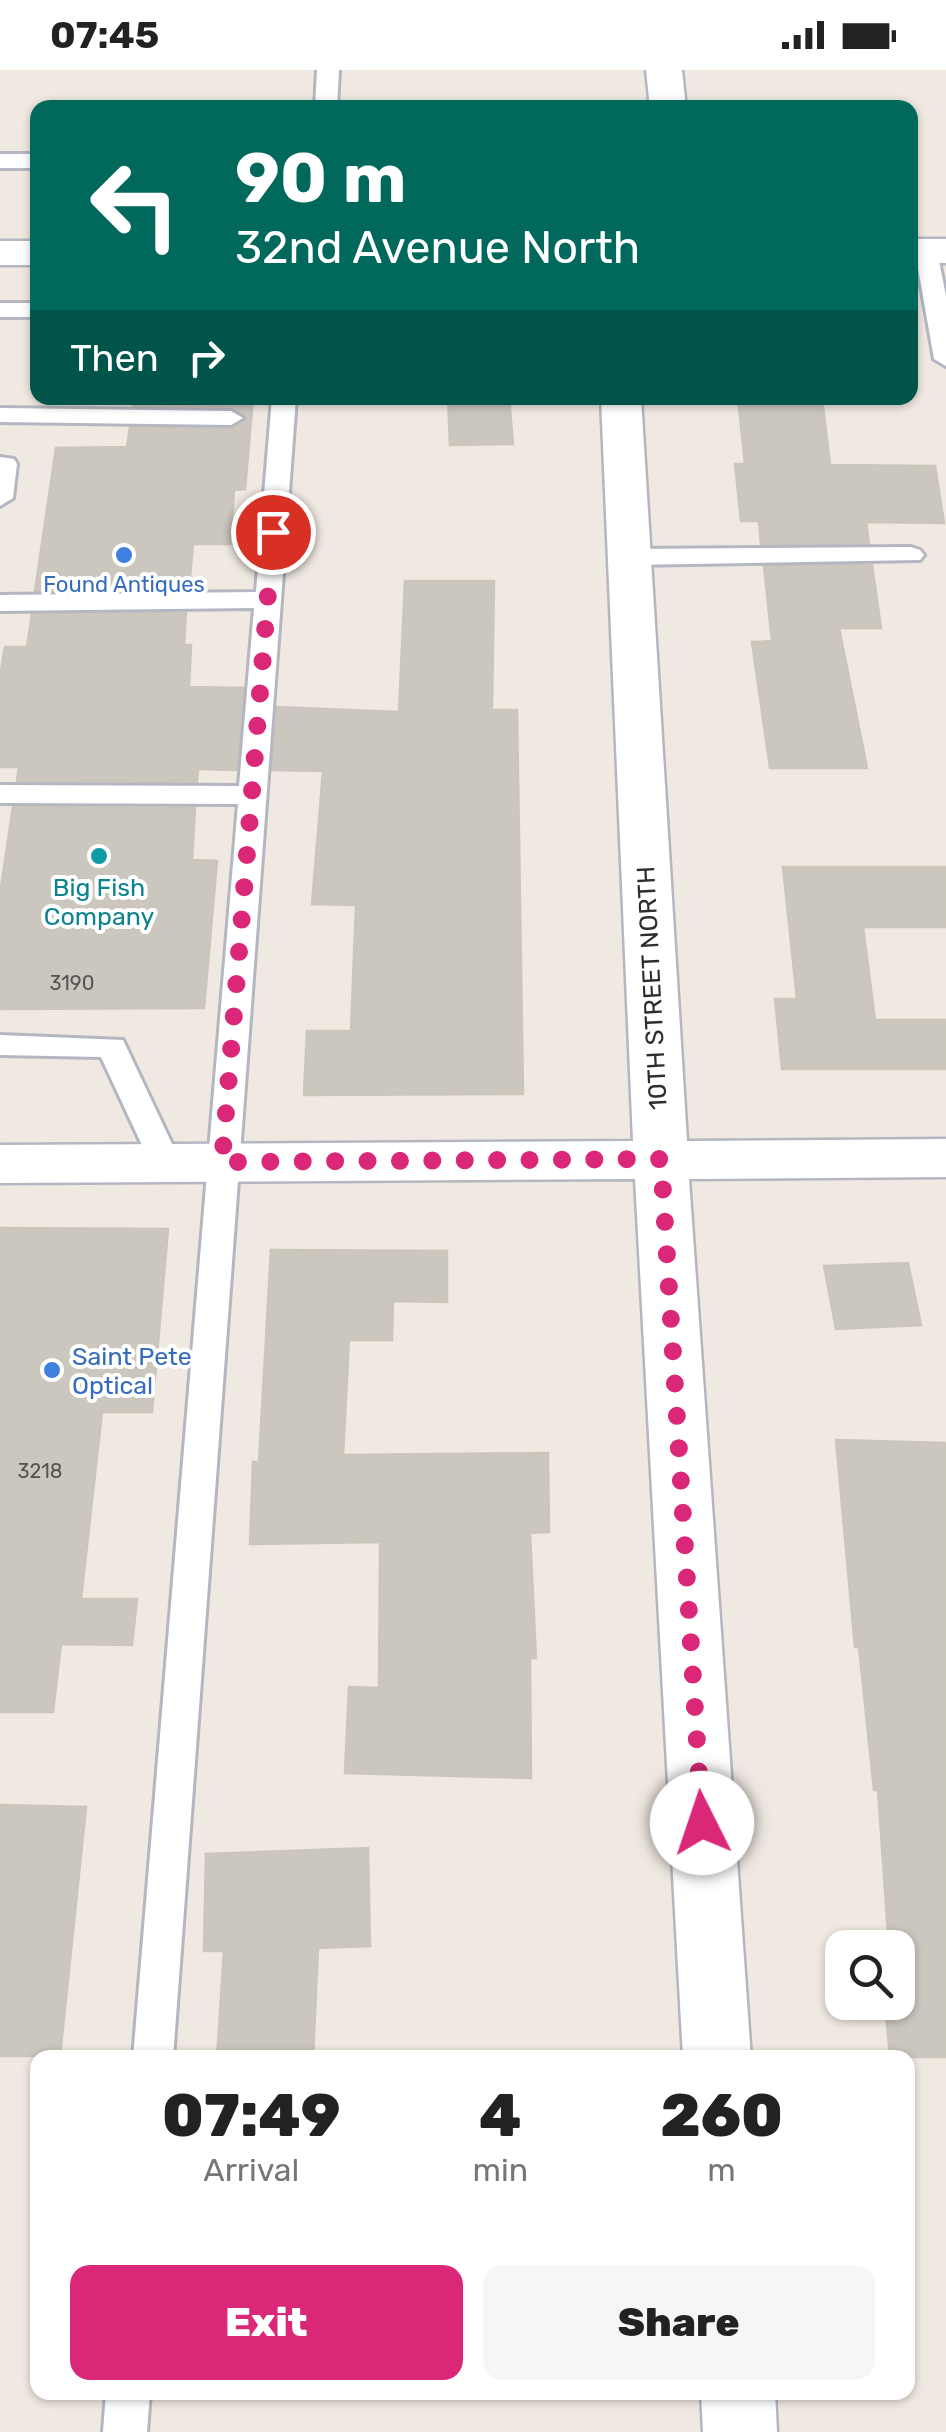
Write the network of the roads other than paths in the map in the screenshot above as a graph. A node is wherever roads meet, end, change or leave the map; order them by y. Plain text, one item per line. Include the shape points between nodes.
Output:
1 (328, 70) edge
2 (664, 70) edge
3 (326, 100) edge
4 (667, 100) edge
5 (0, 162) edge
6 (30, 162) edge
7 (927, 251) edge
8 (30, 253) edge
9 (0, 254) edge
10 (0, 310) edge
11 (30, 310) edge
12 (946, 359) edge
13 (283, 405) edge
14 (621, 405) edge
15 (68, 406) edge
16 (0, 415) edge
17 (231, 418) dead end
18 (3, 464) edge
19 (0, 498) edge
20 (912, 556) dead end
21 (630, 557) junction
22 (268, 600) junction
23 (0, 603) edge
24 (0, 794) edge
25 (252, 794) junction
26 (0, 1045) edge
27 (946, 1158) edge
28 (661, 1159) junction
29 (165, 1162) junction
30 (222, 1162) junction
31 (0, 1164) edge
32 (155, 2050) edge
33 (717, 2050) edge
34 (127, 2400) edge
35 (738, 2400) edge
36 (125, 2432) edge
37 (740, 2432) edge

1 - 3 lane
2 - 4 street
5 - 6 lane
7 - 12 lane
8 - 9 street
10 - 11 lane
13 - 22 lane
14 - 21 street, 10TH STREET NORTH
15 - 16 lane
15 - 17 lane
18 - 19 lane
20 - 21 lane
21 - 28 street, 10TH STREET NORTH
22 - 23 lane
22 - 25 lane
24 - 25 lane
25 - 30 lane
26 - 29 lane via 112,1047
27 - 28 street
28 - 30 street
28 - 33 street, 10TH STREET NORTH
29 - 30 street
29 - 31 street
30 - 32 lane
34 - 36 lane
35 - 37 street

